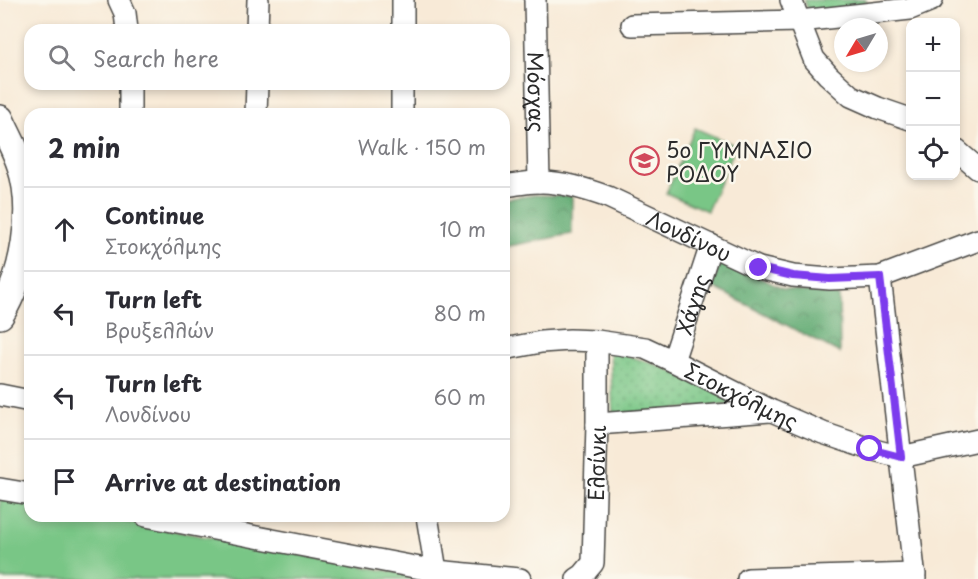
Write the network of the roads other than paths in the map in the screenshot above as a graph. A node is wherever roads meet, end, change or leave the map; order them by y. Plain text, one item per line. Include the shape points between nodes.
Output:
1 (119, 0) edge
2 (258, 0) edge
3 (403, 0) edge
4 (535, 0) edge
5 (791, 0) edge
6 (932, 0) edge
7 (874, 6) edge
8 (800, 21) junction
9 (126, 24) edge
10 (257, 24) edge
11 (403, 24) edge
12 (632, 25) dead end
13 (130, 90) edge
14 (257, 90) edge
15 (402, 90) edge
16 (130, 108) edge
17 (256, 108) edge
18 (402, 108) edge
19 (906, 118) edge
20 (0, 120) edge
21 (0, 150) edge
22 (960, 153) edge
23 (978, 169) edge
24 (24, 181) edge
25 (539, 182) junction
26 (510, 185) edge
27 (978, 240) edge
28 (711, 245) junction
29 (24, 251) edge
30 (14, 273) edge
31 (880, 277) junction
32 (0, 315) edge
33 (597, 341) junction
34 (510, 348) edge
35 (674, 361) junction
36 (0, 396) edge
37 (24, 400) edge
38 (772, 411) junction
39 (597, 424) junction
40 (978, 440) edge
41 (901, 457) junction
42 (0, 489) edge
43 (24, 493) edge
44 (177, 522) edge
45 (428, 522) edge
46 (436, 572) junction
47 (915, 577) edge
48 (520, 579) edge
49 (577, 579) edge
50 (748, 579) edge

1 - 9 street
2 - 10 street
3 - 11 street
4 - 25 street, Μόσχας
5 - 8 street
6 - 7 street via 910,9
7 - 8 street
8 - 12 street
8 - 19 street via 814,58 851,96
13 - 16 street
14 - 17 street
15 - 18 street
20 - 24 main road
21 - 30 main road via 16,204
22 - 23 street
25 - 26 street, Λονδίνου
25 - 28 street, Λονδίνου via 608,197
27 - 31 street, Λονδίνου
28 - 31 street, Λονδίνου via 759,268 793,276
28 - 35 street, Χάγης
29 - 30 main road
30 - 32 main road via 14,290
31 - 41 street
33 - 34 street, Στοκχόλμης via 541,342
33 - 35 street, Στοκχόλμης via 645,348
33 - 39 street, Ελσίνκι
35 - 38 street, Στοκχόλμης
36 - 37 street
38 - 39 street
38 - 41 street, Στοκχόλμης via 823,434
39 - 49 street, Ελσίνκι via 593,563
40 - 41 street, Στοκχόλμης
41 - 47 street
42 - 43 street
44 - 46 street
45 - 46 street
46 - 48 street
47 - 50 street

